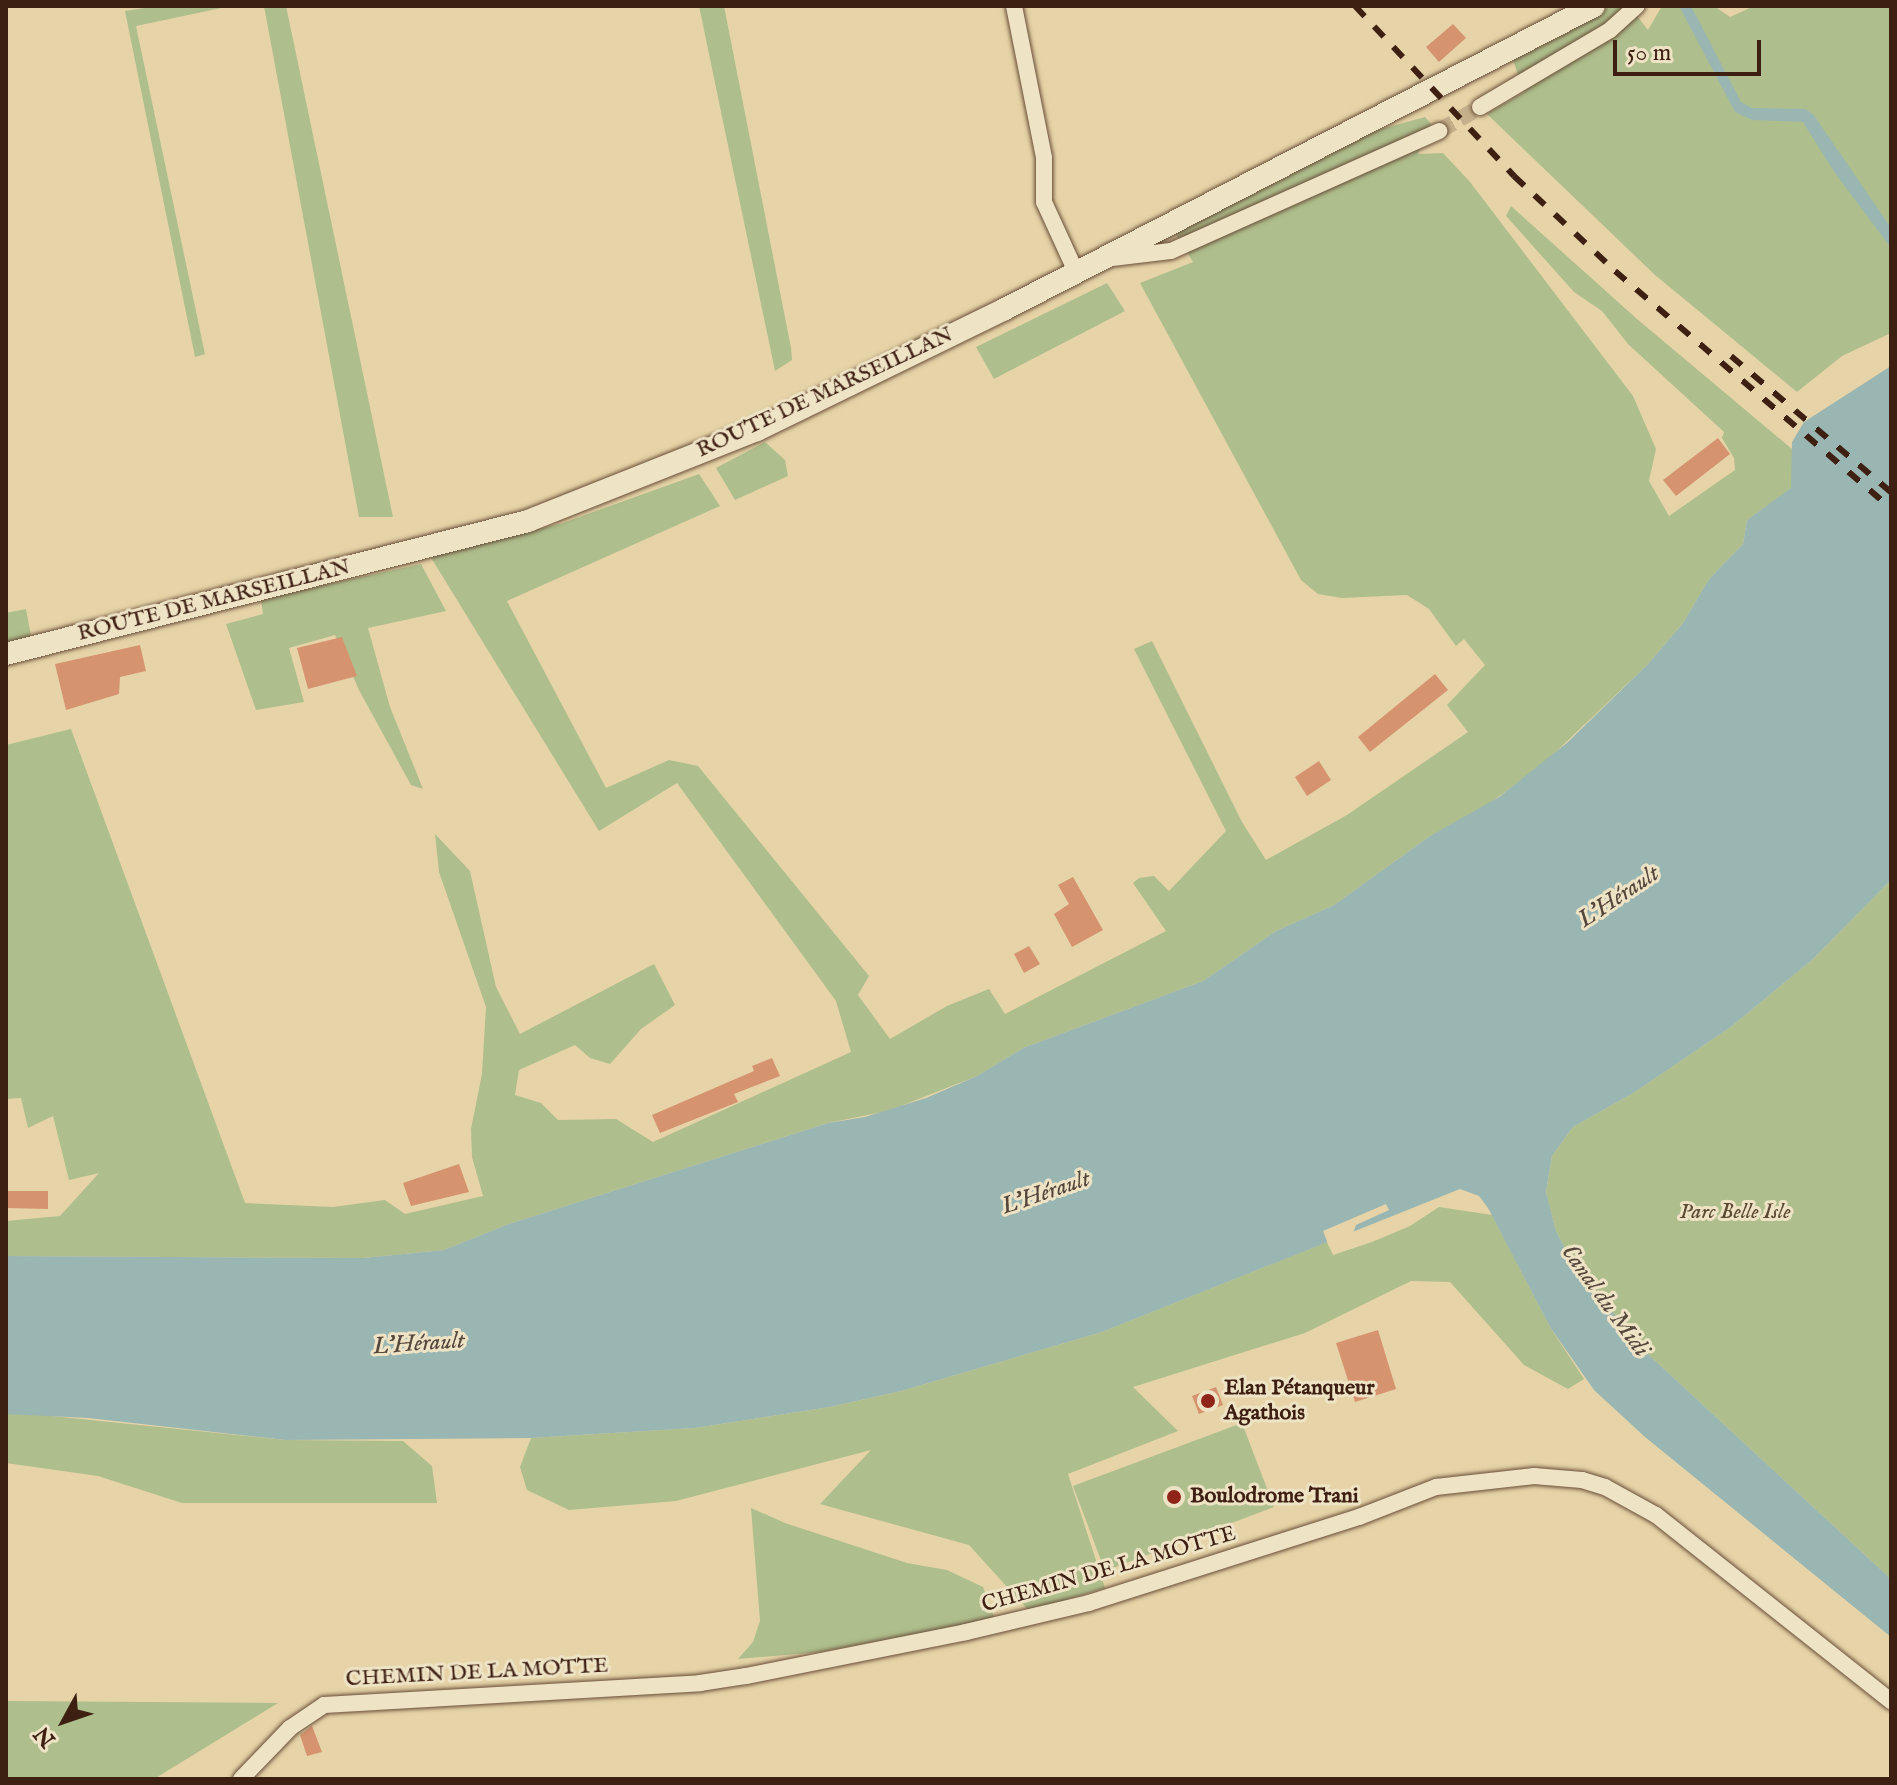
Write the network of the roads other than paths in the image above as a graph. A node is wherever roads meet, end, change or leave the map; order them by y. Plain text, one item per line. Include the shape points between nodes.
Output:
1 (1014, 6) edge
2 (1594, 6) edge
3 (1637, 6) edge
4 (1480, 107) tunnel mouth
5 (1439, 131) tunnel mouth
6 (1103, 259) junction
7 (1076, 272) junction
8 (6, 654) edge
9 (1891, 1701) edge
10 (241, 1779) edge

1 - 7 street via 1044,158 1044,202
2 - 6 main road, ROUTE DE MARSEILLAN
3 - 4 street via 1610,30
5 - 6 street via 1171,251
6 - 7 main road, ROUTE DE MARSEILLAN
7 - 8 main road, ROUTE DE MARSEILLAN via 757,430 528,521
9 - 10 street, CHEMIN DE LA MOTTE via 1656,1515 1605,1487 1534,1476 1436,1487 1359,1517 1089,1603 746,1676 324,1705 290,1728

